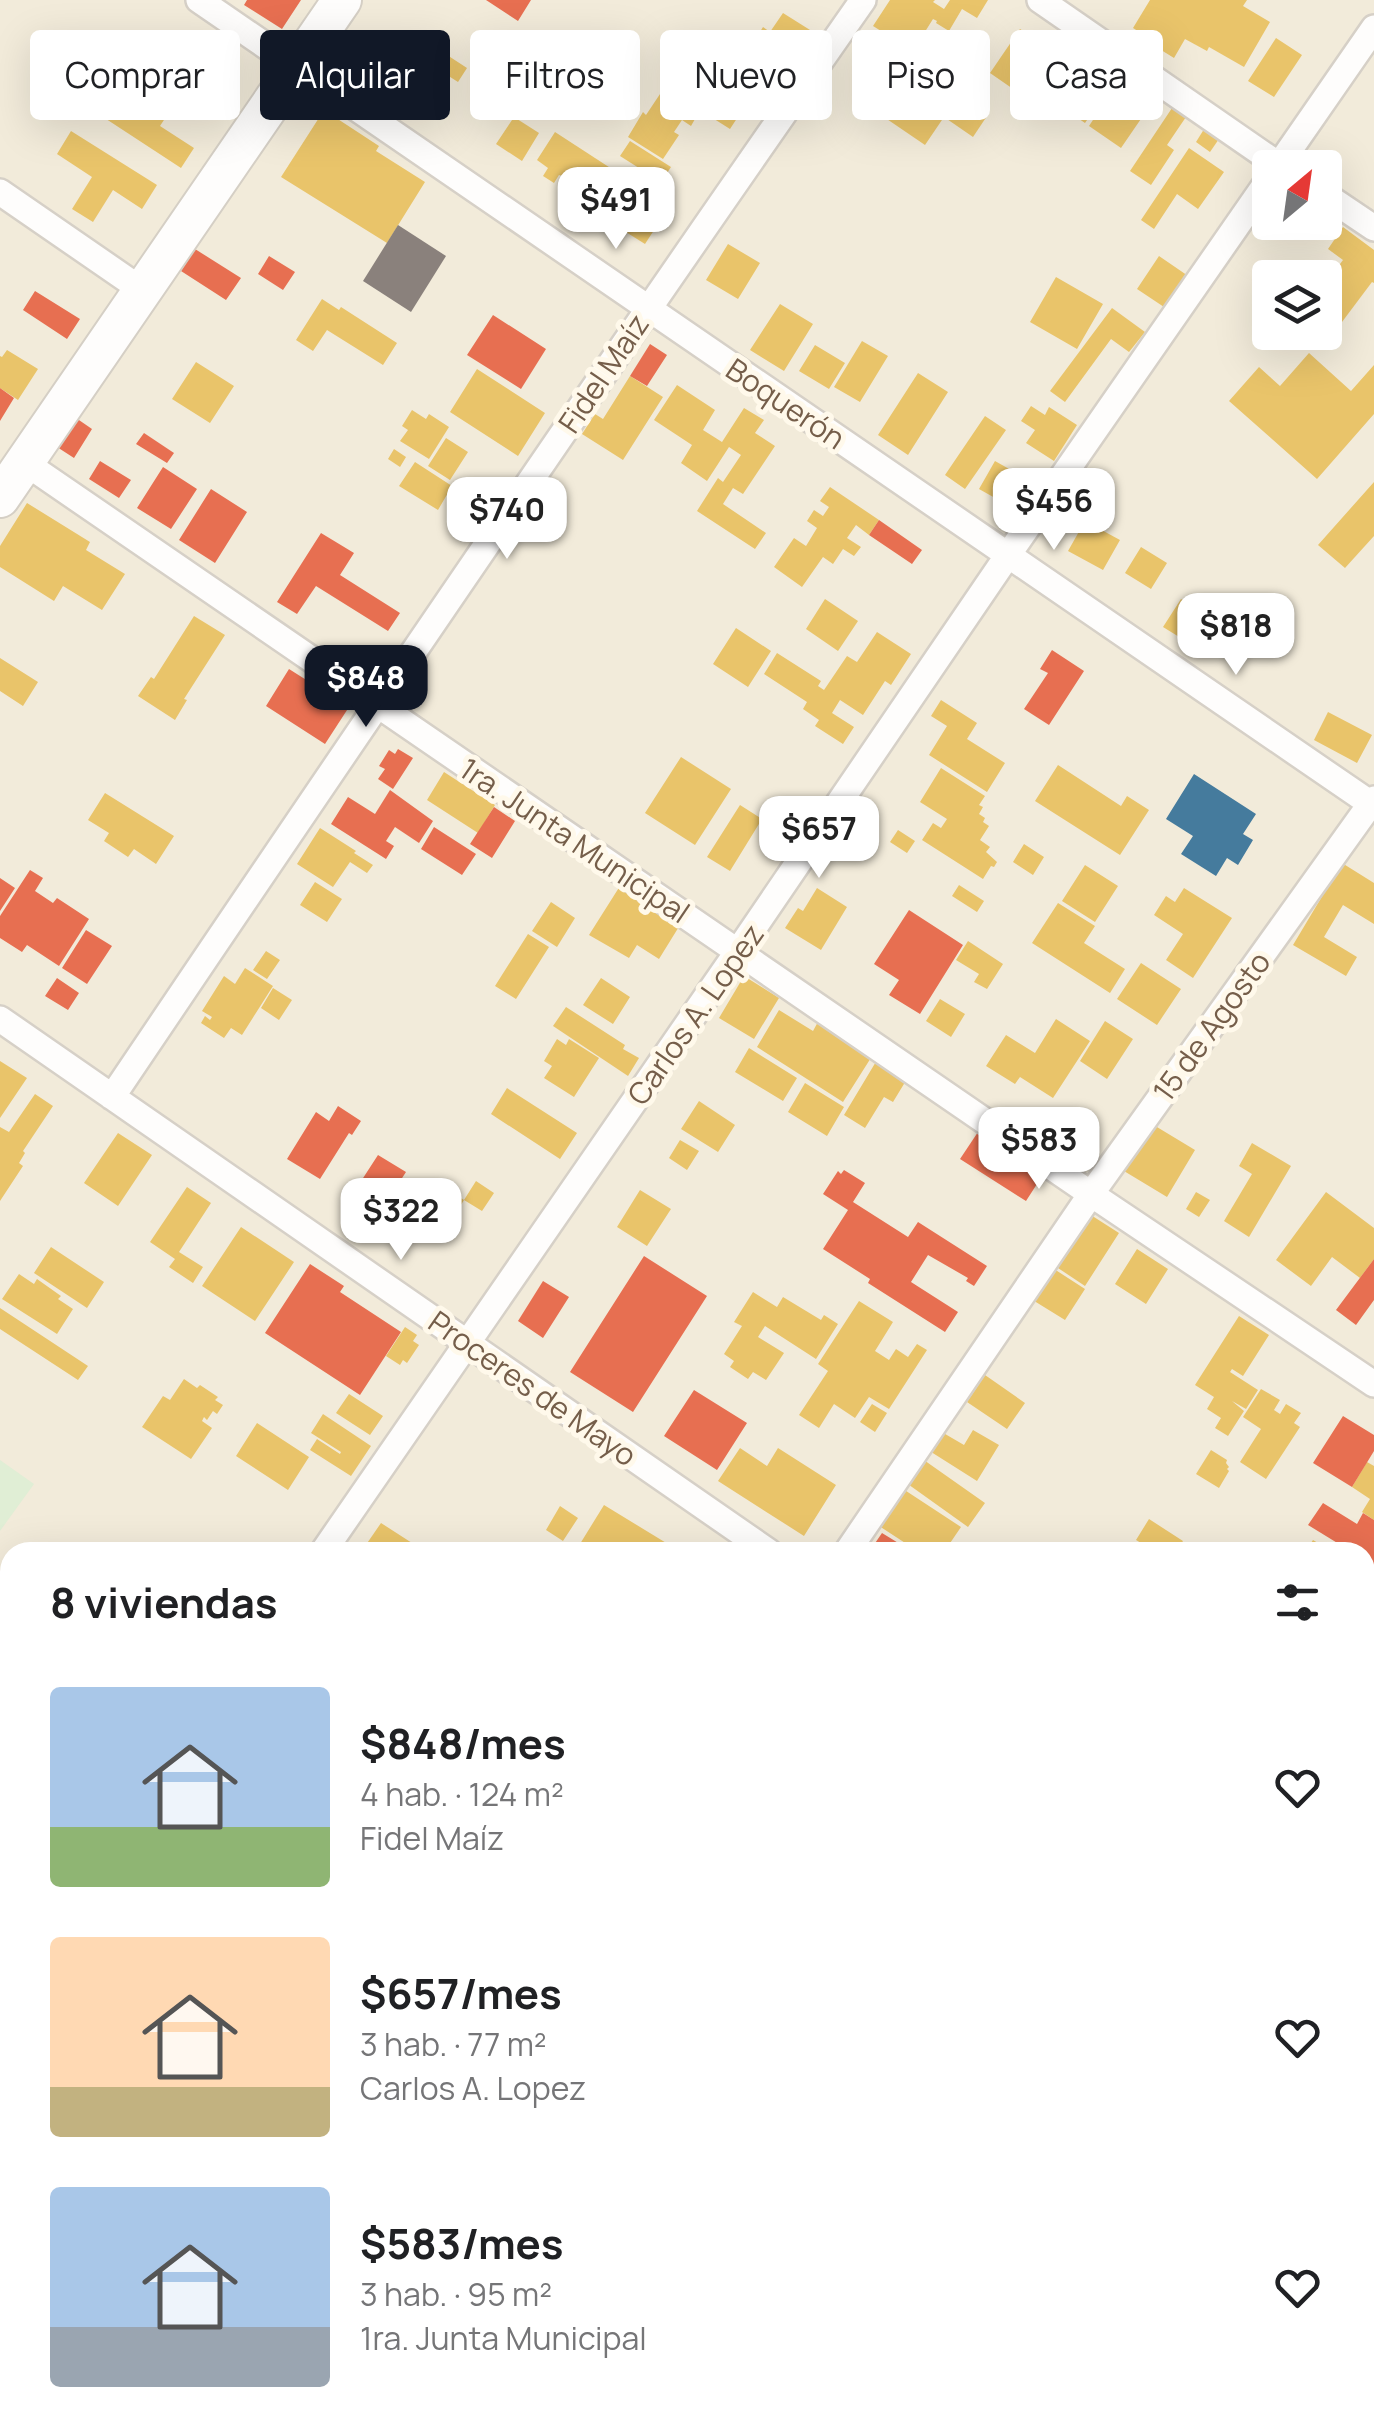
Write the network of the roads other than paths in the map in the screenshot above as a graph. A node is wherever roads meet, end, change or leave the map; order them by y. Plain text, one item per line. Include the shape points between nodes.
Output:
1 (199, 0) edge
2 (342, 0) edge
3 (864, 0) edge
4 (1040, 0) edge
5 (1374, 28) edge
6 (321, 30) edge
7 (260, 42) edge
8 (260, 119) edge
9 (373, 120) edge
10 (1290, 150) edge
11 (1252, 151) edge
12 (0, 192) edge
13 (1252, 205) edge
14 (1342, 206) edge
15 (1374, 228) edge
16 (142, 290) junction
17 (648, 308) junction
18 (24, 462) junction
19 (0, 498) edge
20 (1008, 555) junction
21 (377, 704) junction
22 (1373, 802) edge
23 (738, 952) junction
24 (0, 1019) edge
25 (112, 1097) junction
26 (1091, 1194) junction
27 (468, 1342) junction
28 (1374, 1384) edge
29 (330, 1542) edge
30 (755, 1542) edge
31 (854, 1542) edge

1 - 7 street, Boquerón
2 - 6 main road
3 - 17 street, Fidel Maíz
4 - 11 street
5 - 10 street, Carlos A. Lopez
8 - 16 main road
9 - 17 street, Boquerón
12 - 16 street
13 - 20 street, Carlos A. Lopez
14 - 15 street
16 - 18 main road
17 - 20 street, Boquerón
17 - 21 street, Fidel Maíz
18 - 19 main road
18 - 21 street, 1ra. Junta Municipal
20 - 22 street, Boquerón
20 - 23 street, Carlos A. Lopez
21 - 23 street, 1ra. Junta Municipal
21 - 25 street, Fidel Maíz
22 - 26 street, 15 de Agosto
23 - 26 street, 1ra. Junta Municipal
23 - 27 street, Carlos A. Lopez
24 - 25 street, Proceres de Mayo
25 - 27 street, Proceres de Mayo
26 - 28 street, 1ra. Junta Municipal
26 - 31 street, 15 de Agosto
27 - 29 street, Carlos A. Lopez
27 - 30 street, Proceres de Mayo

